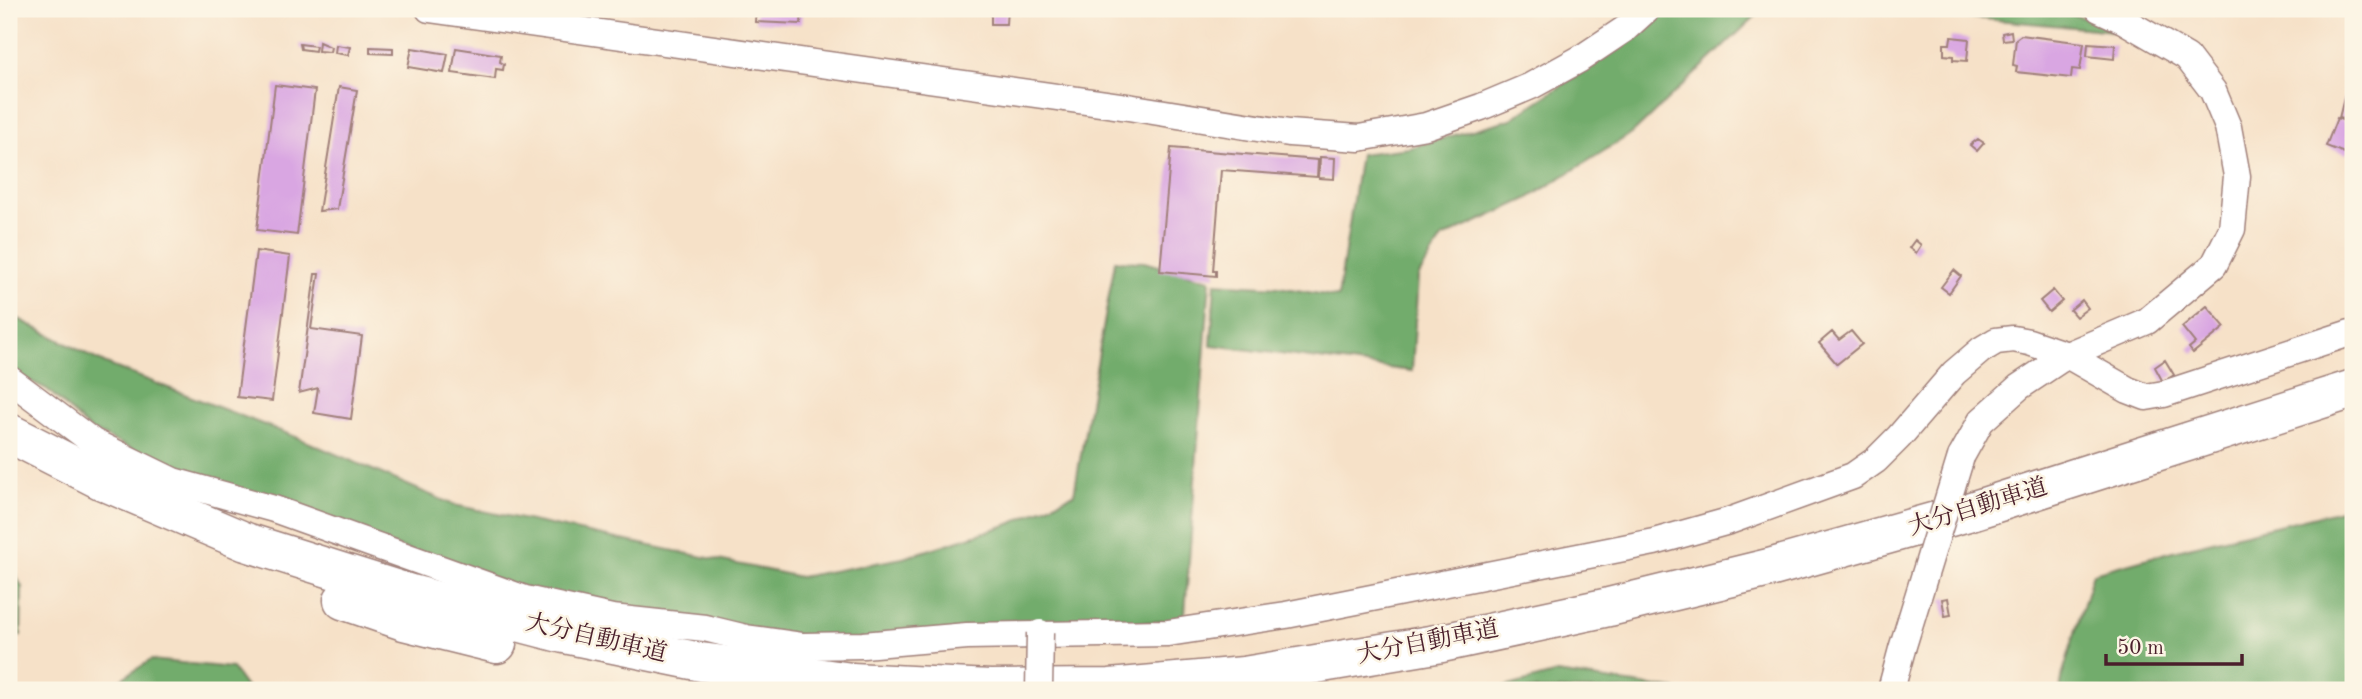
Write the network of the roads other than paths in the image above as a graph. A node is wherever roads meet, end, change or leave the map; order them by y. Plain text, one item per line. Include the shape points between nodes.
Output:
1 (429, 9) edge
2 (1647, 9) edge
3 (2099, 9) edge
4 (2353, 332) edge
5 (2067, 355) junction
6 (9, 379) edge
7 (2353, 389) edge
8 (2353, 416) edge
9 (9, 433) edge
10 (9, 463) edge
11 (1040, 634) junction
12 (711, 690) edge
13 (1039, 690) edge
14 (1314, 690) edge
15 (1891, 690) edge

1 - 2 street via 1289,133 1359,138 1426,126 1531,86 1591,52
3 - 5 street via 2187,57 2213,90 2228,127 2237,176 2235,208 2232,229 2214,265 2147,321
4 - 5 street via 2146,397
5 - 11 street via 2029,342 1996,341 1954,373 1899,437 1853,476 1717,525 1654,542 1286,615 1168,633
5 - 15 street, bridge via 2019,387 1981,421 1961,457
6 - 11 street via 93,442 173,481 274,509 526,599 612,618 705,628 803,646
7 - 9 highway, 大分自動車道 via 1969,512 1609,607 1442,643 1244,676 1110,688 990,690 852,682 701,662 564,634 411,594 246,542 103,481
8 - 14 highway, 大分自動車道 via 1966,540 1774,593 1600,635
10 - 12 highway, 大分自動車道 via 92,505 239,566 404,621 557,659
11 - 13 street, bridge

